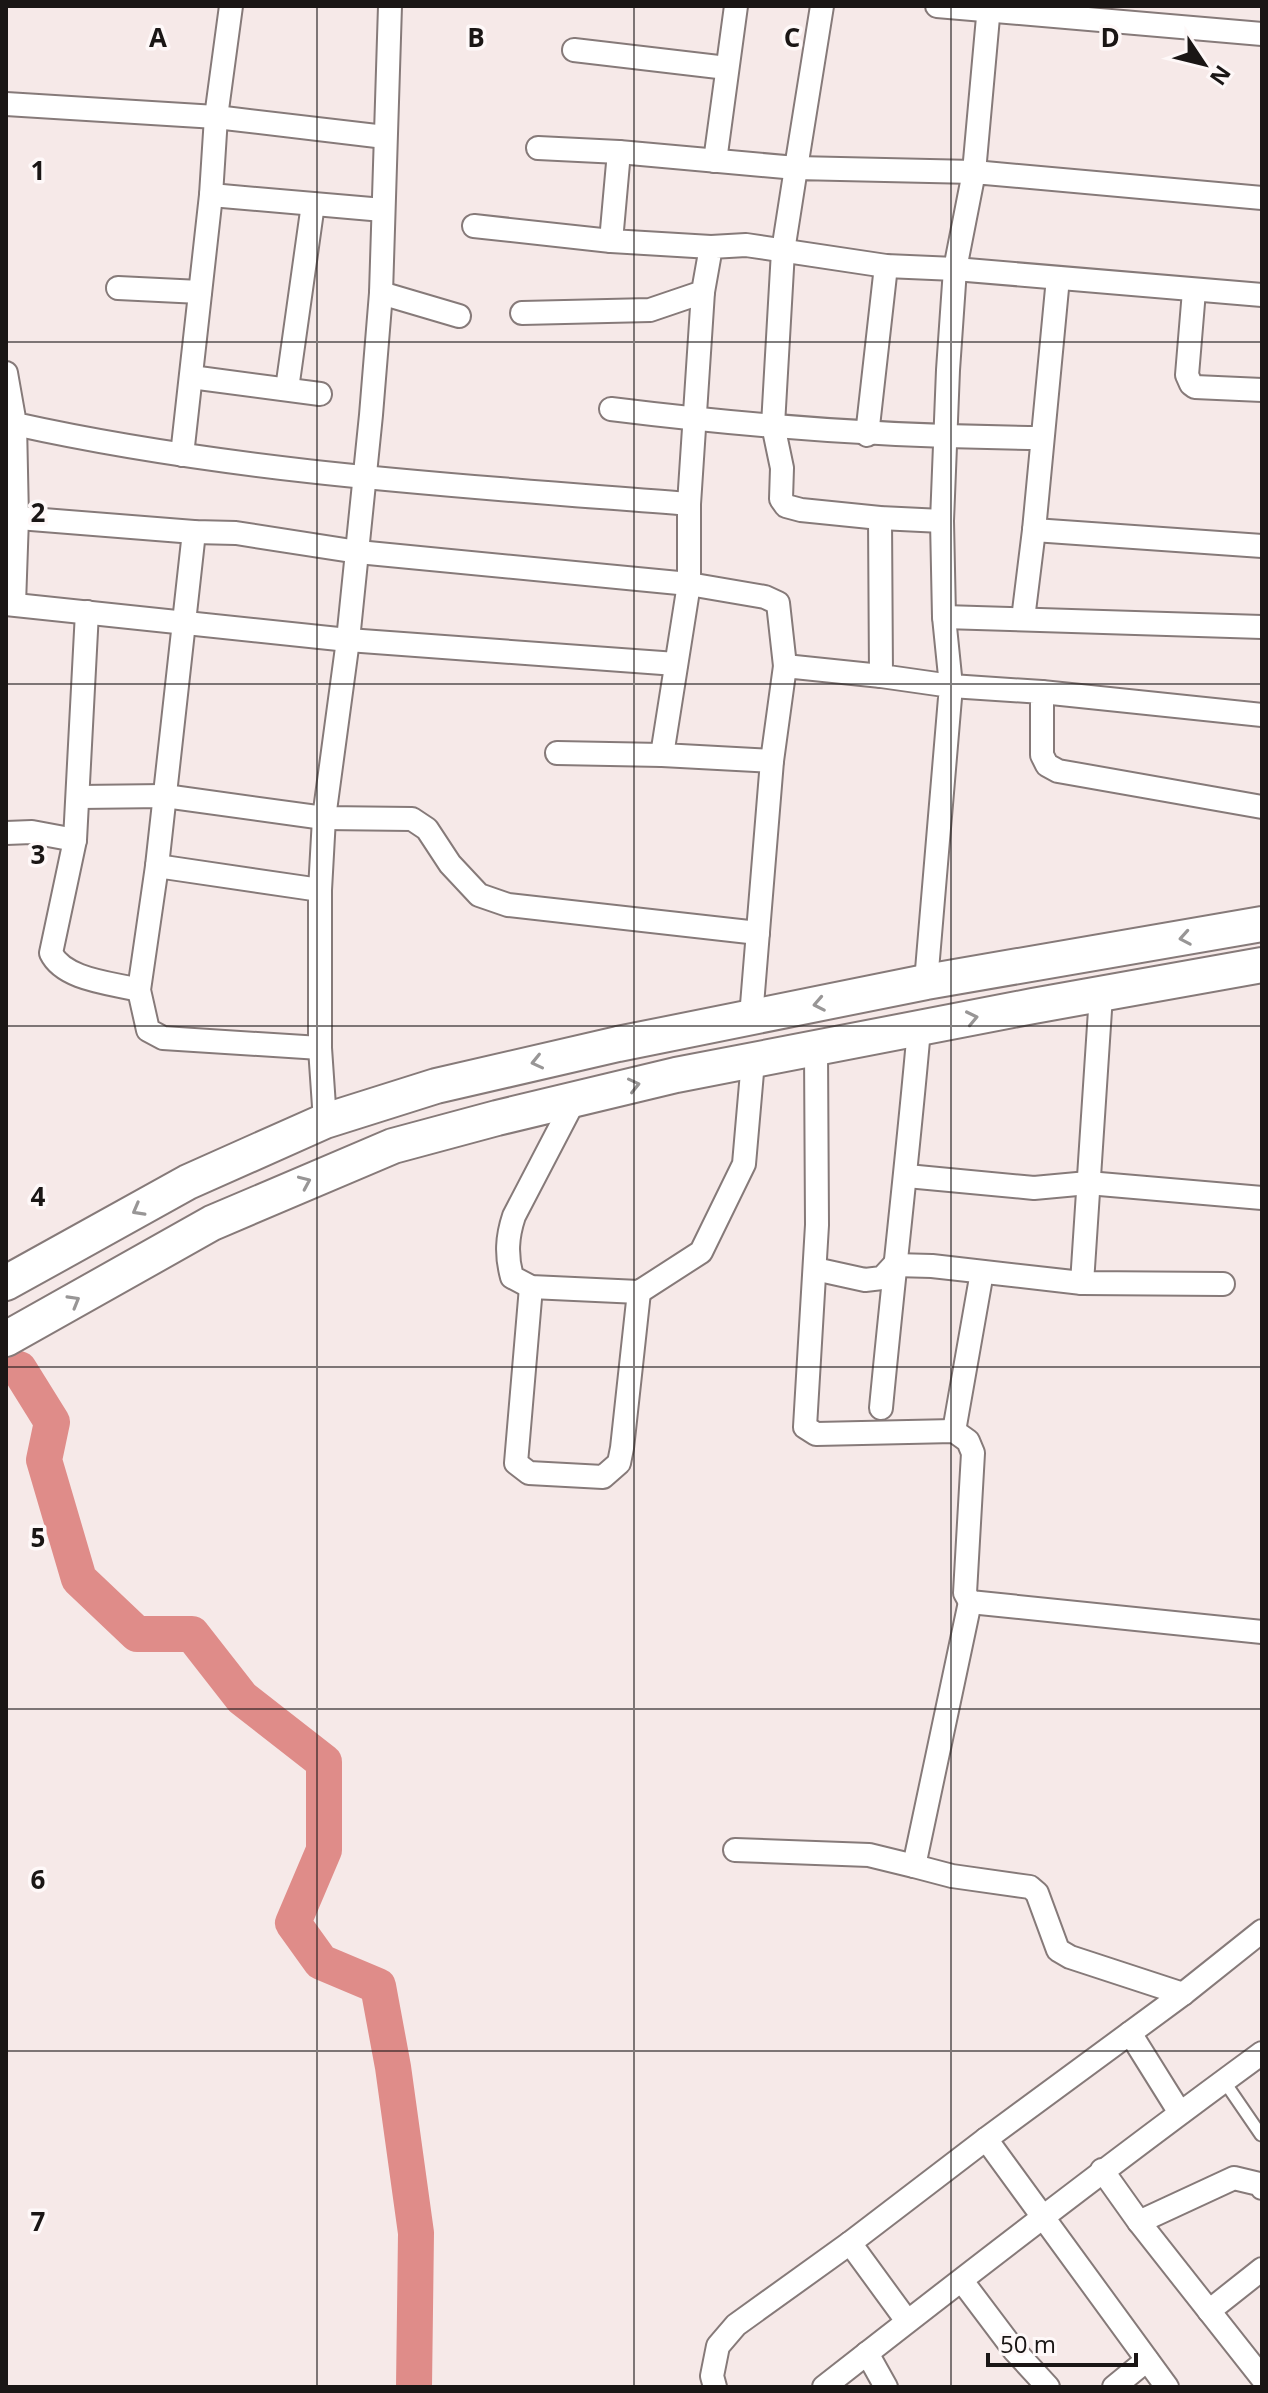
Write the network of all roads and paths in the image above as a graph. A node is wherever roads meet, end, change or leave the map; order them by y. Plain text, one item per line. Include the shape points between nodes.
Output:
1 (231, 6) edge
2 (390, 6) edge
3 (736, 6) edge
4 (822, 6) edge
5 (937, 6) edge
6 (989, 9) edge
7 (1262, 34) edge
8 (574, 50) dead end
9 (727, 68) junction
10 (6, 104) edge
11 (216, 117) junction
12 (385, 137) junction
13 (538, 148) dead end
14 (619, 152) junction
15 (715, 161) junction
16 (796, 168) junction
17 (974, 172) junction
18 (211, 195) junction
19 (1262, 198) edge
20 (313, 204) junction
21 (383, 210) junction
22 (474, 226) dead end
23 (611, 241) junction
24 (711, 247) junction
25 (783, 251) junction
26 (886, 266) junction
27 (955, 269) junction
28 (1058, 278) junction
29 (118, 288) dead end
30 (1194, 291) junction
31 (200, 292) junction
32 (703, 292) junction
33 (381, 293) junction
34 (1262, 295) edge
35 (522, 313) dead end
36 (459, 316) dead end
37 (6, 373) edge
38 (191, 377) junction
39 (287, 389) junction
40 (1262, 390) edge
41 (320, 394) dead end
42 (611, 409) dead end
43 (695, 420) junction
44 (15, 424) junction
45 (773, 425) junction
46 (867, 435) junction
47 (946, 437) junction
48 (1041, 438) junction
49 (182, 455) junction
50 (365, 477) junction
51 (689, 504) junction
52 (12, 517) edge
53 (880, 518) junction
54 (942, 521) junction
55 (1034, 530) junction
56 (194, 532) junction
57 (1262, 546) edge
58 (358, 552) junction
59 (689, 584) junction
60 (10, 604) edge
61 (87, 612) junction
62 (944, 617) junction
63 (1023, 619) junction
64 (185, 623) junction
65 (1262, 627) edge
66 (348, 640) junction
67 (676, 664) junction
68 (785, 666) junction
69 (881, 676) junction
70 (951, 686) junction
71 (1042, 692) junction
72 (1262, 715) edge
73 (557, 753) dead end
74 (662, 755) junction
75 (772, 761) junction
76 (165, 796) junction
77 (79, 797) junction
78 (1262, 807) edge
79 (324, 818) junction
80 (6, 833) edge
81 (75, 840) junction
82 (157, 866) junction
83 (320, 890) junction
84 (1262, 924) edge
85 (758, 933) junction
86 (1262, 965) edge
87 (926, 982) junction
88 (139, 990) junction
89 (872, 994) junction
90 (1101, 995) junction
91 (751, 1017) junction
92 (919, 1029) junction
93 (879, 1036) junction
94 (320, 1048) junction
95 (816, 1050) junction
96 (753, 1061) junction
97 (575, 1099) junction
98 (325, 1121) junction
99 (907, 1176) junction
100 (188, 1182) junction
101 (1088, 1183) junction
102 (1262, 1198) edge
103 (212, 1223) junction
104 (894, 1265) junction
105 (815, 1269) junction
106 (982, 1272) junction
107 (6, 1283) edge
108 (1082, 1283) junction
109 (1223, 1284) dead end
110 (531, 1287) junction
111 (639, 1292) junction
112 (6, 1339) edge
113 (881, 1408) dead end
114 (954, 1431) junction
115 (970, 1602) junction
116 (1262, 1632) edge
117 (735, 1850) dead end
118 (914, 1866) junction
119 (1262, 1932) edge
120 (1183, 1994) junction
121 (1130, 2033) junction
122 (1262, 2053) edge
123 (1224, 2081) junction
124 (1180, 2113) junction
125 (1261, 2135) edge
126 (986, 2139) junction
127 (1102, 2170) junction
128 (1262, 2188) edge
129 (1040, 2217) junction
130 (1139, 2222) junction
131 (850, 2243) junction
132 (1262, 2269) edge
133 (962, 2281) junction
134 (1209, 2311) junction
135 (907, 2321) junction
136 (867, 2353) junction
137 (1147, 2360) junction
138 (1262, 2378) edge
139 (715, 2387) edge
140 (824, 2387) edge
141 (886, 2387) edge
142 (1048, 2387) edge
143 (1114, 2387) edge
144 (1167, 2387) edge

1 - 11 street
2 - 12 street
3 - 9 street
4 - 16 street
5 - 6 street
6 - 7 street
6 - 17 street
8 - 9 street
9 - 15 street
10 - 11 street
11 - 12 street
11 - 18 street
12 - 21 street
13 - 14 street
14 - 15 street
14 - 23 street
15 - 16 street
16 - 17 street
16 - 25 street
17 - 19 street
17 - 27 street
18 - 20 street
18 - 31 street
20 - 21 street
20 - 39 street
21 - 33 street
22 - 23 street
23 - 24 street
24 - 25 street
24 - 32 street
25 - 26 street
25 - 45 street
26 - 27 street
26 - 46 street
27 - 28 street
27 - 47 street
28 - 30 street
28 - 48 street
29 - 31 street
30 - 34 street
30 - 40 street via 1187,375 1191,384
31 - 38 street
32 - 35 street via 650,310
32 - 43 street
33 - 36 street
33 - 50 street
37 - 44 street
38 - 39 street
38 - 49 street
39 - 41 street
42 - 43 street
43 - 45 street
43 - 51 street
44 - 49 street
44 - 52 street
45 - 46 street
45 - 53 street via 786,506
46 - 47 street
47 - 48 street
47 - 54 street
48 - 55 street
49 - 50 street
50 - 51 street
50 - 58 street
51 - 59 street
52 - 56 street
52 - 60 street
53 - 54 street
53 - 69 street
54 - 62 street
55 - 57 street
55 - 63 street
56 - 58 street via 236,533
56 - 64 street
58 - 59 street
58 - 66 street
59 - 67 street
59 - 68 street via 778,603
60 - 61 street
61 - 64 street
61 - 77 street
62 - 63 street
62 - 70 street
63 - 65 street
64 - 66 street
64 - 76 street
66 - 67 street
66 - 79 street
67 - 74 street
68 - 69 street
68 - 75 street
69 - 70 street
70 - 71 street
70 - 87 street
71 - 72 street
71 - 78 street via 1042,755 1058,771
73 - 74 street
74 - 75 street
75 - 85 street
76 - 77 street
76 - 79 street
76 - 82 street
77 - 81 street
79 - 83 street
79 - 85 street via 412,819 427,829 479,895 508,905
80 - 81 street
81 - 88 street via 51,953 72,972
82 - 83 street
82 - 88 street
83 - 94 street
84 -> 87 main road
85 - 91 street
86 - 90 main road
87 - 89 main road
88 - 94 street via 148,1030 155,1035
89 -> 91 main road
89 - 93 main road
92 -> 90 main road
90 - 101 street
91 -> 98 main road via 436,1086
92 - 93 main road
92 - 99 street
93 - 95 main road
94 - 98 street
95 - 96 main road
95 - 105 street
97 -> 96 main road
96 - 111 street via 744,1164 712,1233 701,1252
103 -> 97 main road via 393,1146
97 - 110 street via 508,1235 512,1277
98 - 100 main road
99 - 101 street via 1034,1188
99 - 104 street
100 - 103 main road
100 -> 107 main road
101 - 102 street
101 - 108 street
112 -> 103 main road
104 - 105 street via 882,1278 865,1280
104 - 106 street
104 - 113 street
105 - 114 street via 805,1427 824,1434
106 - 108 street
106 - 114 street
108 - 109 street
110 - 111 street
110 - 111 street via 516,1463 529,1473 603,1477 619,1463 622,1448
114 - 115 street via 968,1441 973,1453 965,1593
115 - 116 street
115 - 118 street
117 - 118 street via 869,1855
118 - 120 street via 1030,1887 1058,1950
119 - 120 street
120 - 121 street
121 - 124 street
121 - 126 street
122 - 123 street
123 - 124 street
123 - 125 lane
124 - 127 street
126 - 129 street
126 - 131 street
127 - 129 street
127 - 130 street
128 - 130 street via 1234,2178
129 - 133 street
129 - 137 street
130 - 134 street
131 - 135 street
131 - 139 street via 736,2325 718,2346
132 - 134 street
133 - 135 street
133 - 142 street
134 - 138 street
135 - 136 street
136 - 140 street
136 - 141 street
137 - 143 street
137 - 144 street

